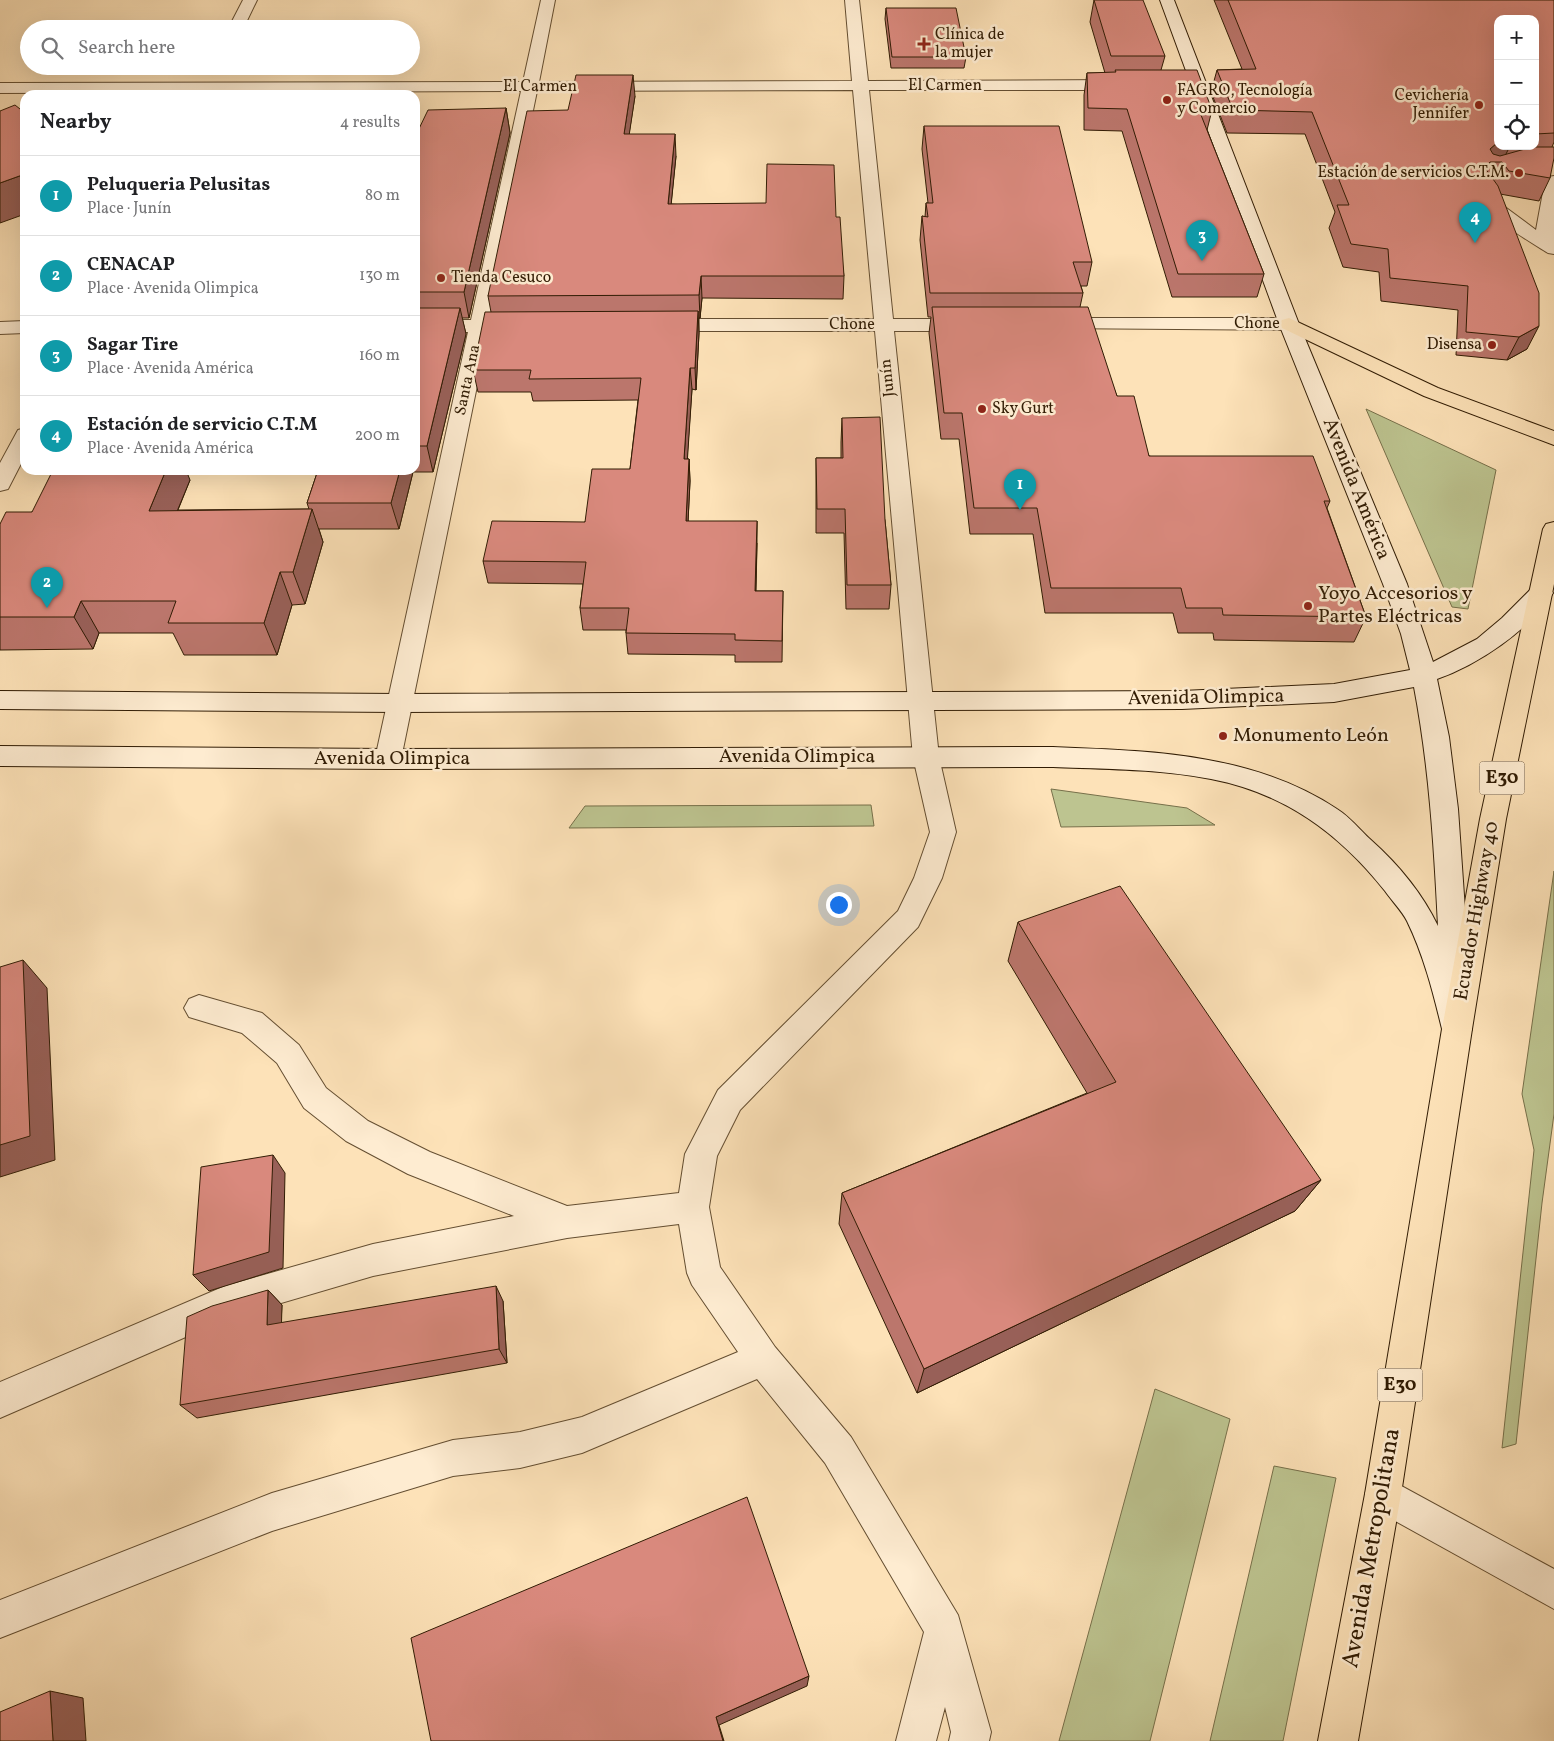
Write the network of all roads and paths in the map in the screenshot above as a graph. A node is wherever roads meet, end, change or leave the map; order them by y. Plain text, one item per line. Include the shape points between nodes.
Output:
1 (250, 0) edge
2 (548, 0) edge
3 (852, 0) edge
4 (1167, 0) edge
5 (240, 20) edge
6 (212, 75) edge
7 (1142, 85) edge
8 (1181, 85) edge
9 (1200, 85) junction
10 (860, 86) junction
11 (530, 87) junction
12 (0, 88) edge
13 (102, 90) edge
14 (204, 90) edge
15 (334, 90) edge
16 (1554, 181) edge
17 (1486, 191) edge
18 (1549, 245) edge
19 (982, 324) edge
20 (1042, 324) edge
21 (1289, 324) junction
22 (883, 325) junction
23 (420, 326) edge
24 (479, 326) junction
25 (538, 326) edge
26 (647, 326) edge
27 (0, 328) edge
28 (20, 328) edge
29 (1554, 438) edge
30 (20, 446) edge
31 (0, 484) edge
32 (1554, 529) edge
33 (1541, 592) junction
34 (1424, 676) junction
35 (0, 700) edge
36 (920, 700) junction
37 (400, 703) junction
38 (0, 756) edge
39 (926, 757) junction
40 (388, 759) junction
41 (199, 1008) dead end
42 (1457, 1029) junction
43 (692, 1207) junction
44 (567, 1222) junction
45 (763, 1359) junction
46 (0, 1400) edge
47 (1383, 1494) junction
48 (1554, 1590) edge
49 (0, 1619) edge
50 (944, 1629) junction
51 (916, 1741) edge
52 (969, 1741) edge
53 (1338, 1741) edge

1 - 5 street
2 - 11 street, Santa Ana
3 - 10 street, Junín
4 - 9 street, Avenida América
6 - 14 street
7 - 10 street, El Carmen
8 - 9 street
9 - 21 street, Avenida América
10 - 11 street, El Carmen
10 - 22 street, Junín
11 - 15 street, El Carmen
11 - 24 street, Santa Ana
12 - 13 street, El Carmen
16 - 18 street
17 - 18 street via 1501,215
19 - 22 street, Chone
20 - 21 street, Chone
21 - 29 highway via 1431,392
21 - 34 street, Avenida América via 1395,584
22 - 26 street, Chone
22 - 36 street, Junín
23 - 24 street
24 - 25 street
24 - 37 street, Santa Ana
27 - 28 street
30 - 31 street
32 - 33 highway, Ecuador Highway 40 / E30
33 - 34 street, Avenida Olimpica via 1490,641
33 - 42 highway, Ecuador Highway 40 / E30 via 1493,819
34 - 36 street, Avenida Olimpica via 1372,687 1284,697
34 - 42 street, Avenida América via 1445,808
35 - 37 street, Avenida Olimpica
36 - 37 street, Avenida Olimpica
36 - 39 street, Junín
37 - 40 street, Santa Ana
38 - 40 street, Avenida Olimpica
39 - 40 street, Avenida Olimpica
39 - 42 street, Avenida Olimpica via 1053,756 1156,761 1212,769 1270,785 1330,817 1378,864 1417,912 1440,962
39 - 43 street, Junín via 943,832 928,878 908,919 729,1100 701,1154
41 - 44 street via 251,1022 288,1054 315,1098 357,1131 419,1163
42 - 47 highway, Avenida Metropolitana / E30
43 - 44 street
43 - 45 street, Junín via 704,1273
44 - 46 street via 373,1260 225,1303
45 - 49 street via 582,1435 520,1450 453,1458 272,1512
45 - 50 street, Junín via 838,1450
47 - 48 street
47 - 53 highway, Avenida Metropolitana / E30
50 - 51 street
50 - 52 street, Junín via 971,1732

